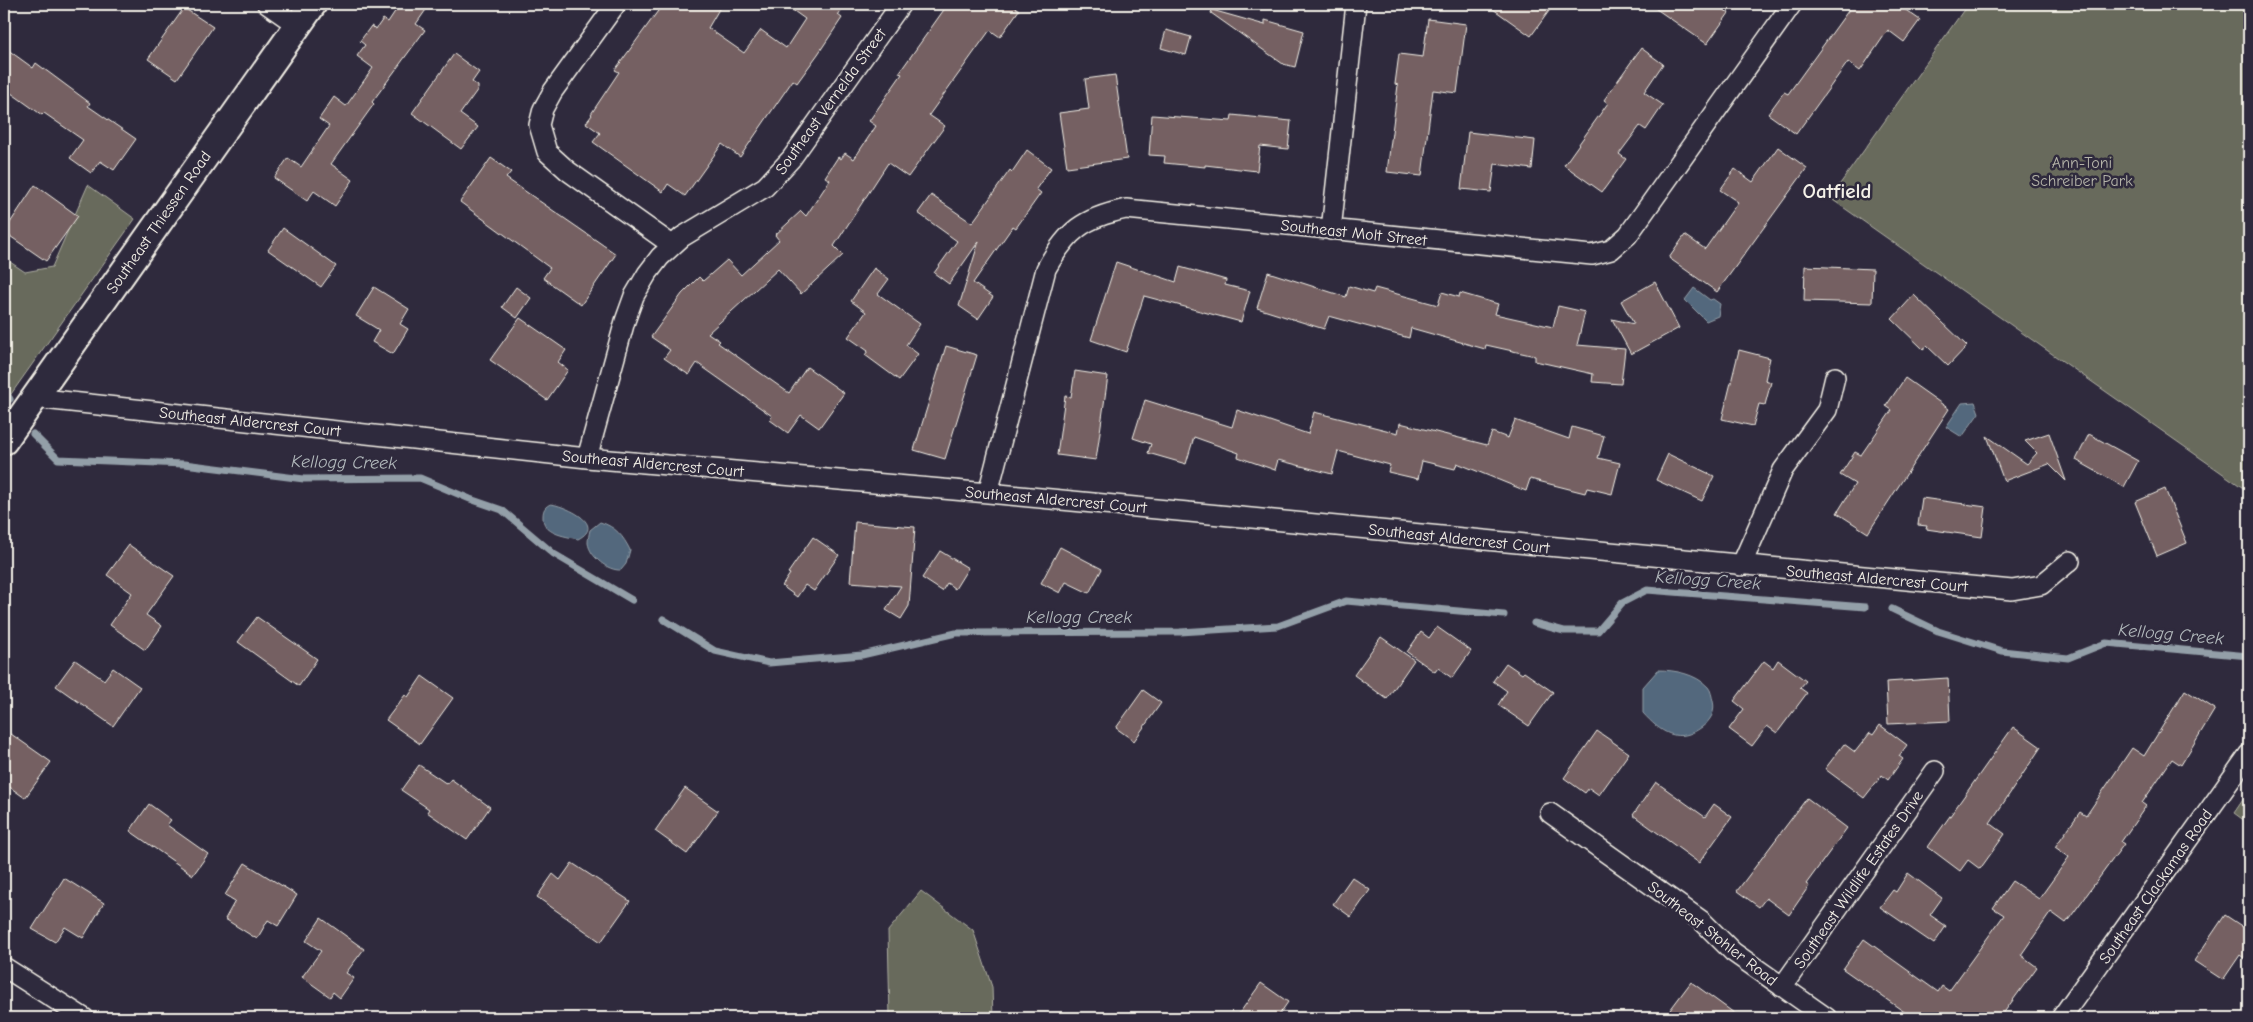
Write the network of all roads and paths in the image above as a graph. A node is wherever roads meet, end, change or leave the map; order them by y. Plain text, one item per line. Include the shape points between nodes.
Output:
1 (267, 4) edge
2 (313, 4) edge
3 (616, 4) edge
4 (901, 4) edge
5 (1356, 4) edge
6 (1791, 4) edge
7 (298, 26) junction
8 (1332, 230) junction
9 (672, 245) junction
10 (1835, 378) dead end
11 (34, 398) junction
12 (4, 441) edge
13 (587, 458) junction
14 (988, 493) junction
15 (2070, 561) dead end
16 (1742, 566) junction
17 (2249, 754) edge
18 (1934, 771) dead end
19 (1550, 813) dead end
20 (4, 966) edge
21 (1782, 987) junction
22 (84, 1018) edge
23 (1827, 1018) edge
24 (2061, 1018) edge

1 - 7 street
2 - 7 main road, Southeast Thiessen Road
3 - 9 street via 553,91 539,125 548,152 568,171
4 - 9 street, Southeast Vernelda Street via 791,159 766,188 706,221
5 - 8 street
6 - 8 street, Southeast Molt Street via 1628,235 1611,250 1592,255
7 - 11 main road, Southeast Thiessen Road
8 - 14 street, Southeast Molt Street via 1126,209 1100,215 1076,228 1058,247 1046,269
9 - 13 street, Southeast Vernelda Street via 647,274 634,296
10 - 16 street via 1827,410 1783,470
11 - 12 main road, Southeast Thiessen Road
11 - 13 street, Southeast Aldercrest Court
13 - 14 street, Southeast Aldercrest Court
14 - 16 street, Southeast Aldercrest Court
15 - 16 street, Southeast Aldercrest Court via 2041,585 2012,590
17 - 24 street, Southeast Clackamas Road
18 - 21 street, Southeast Wildlife Estates Drive
19 - 21 street, Southeast Stohler Road via 1702,921 1733,952
20 - 22 street
21 - 23 street, Southeast Stohler Road

